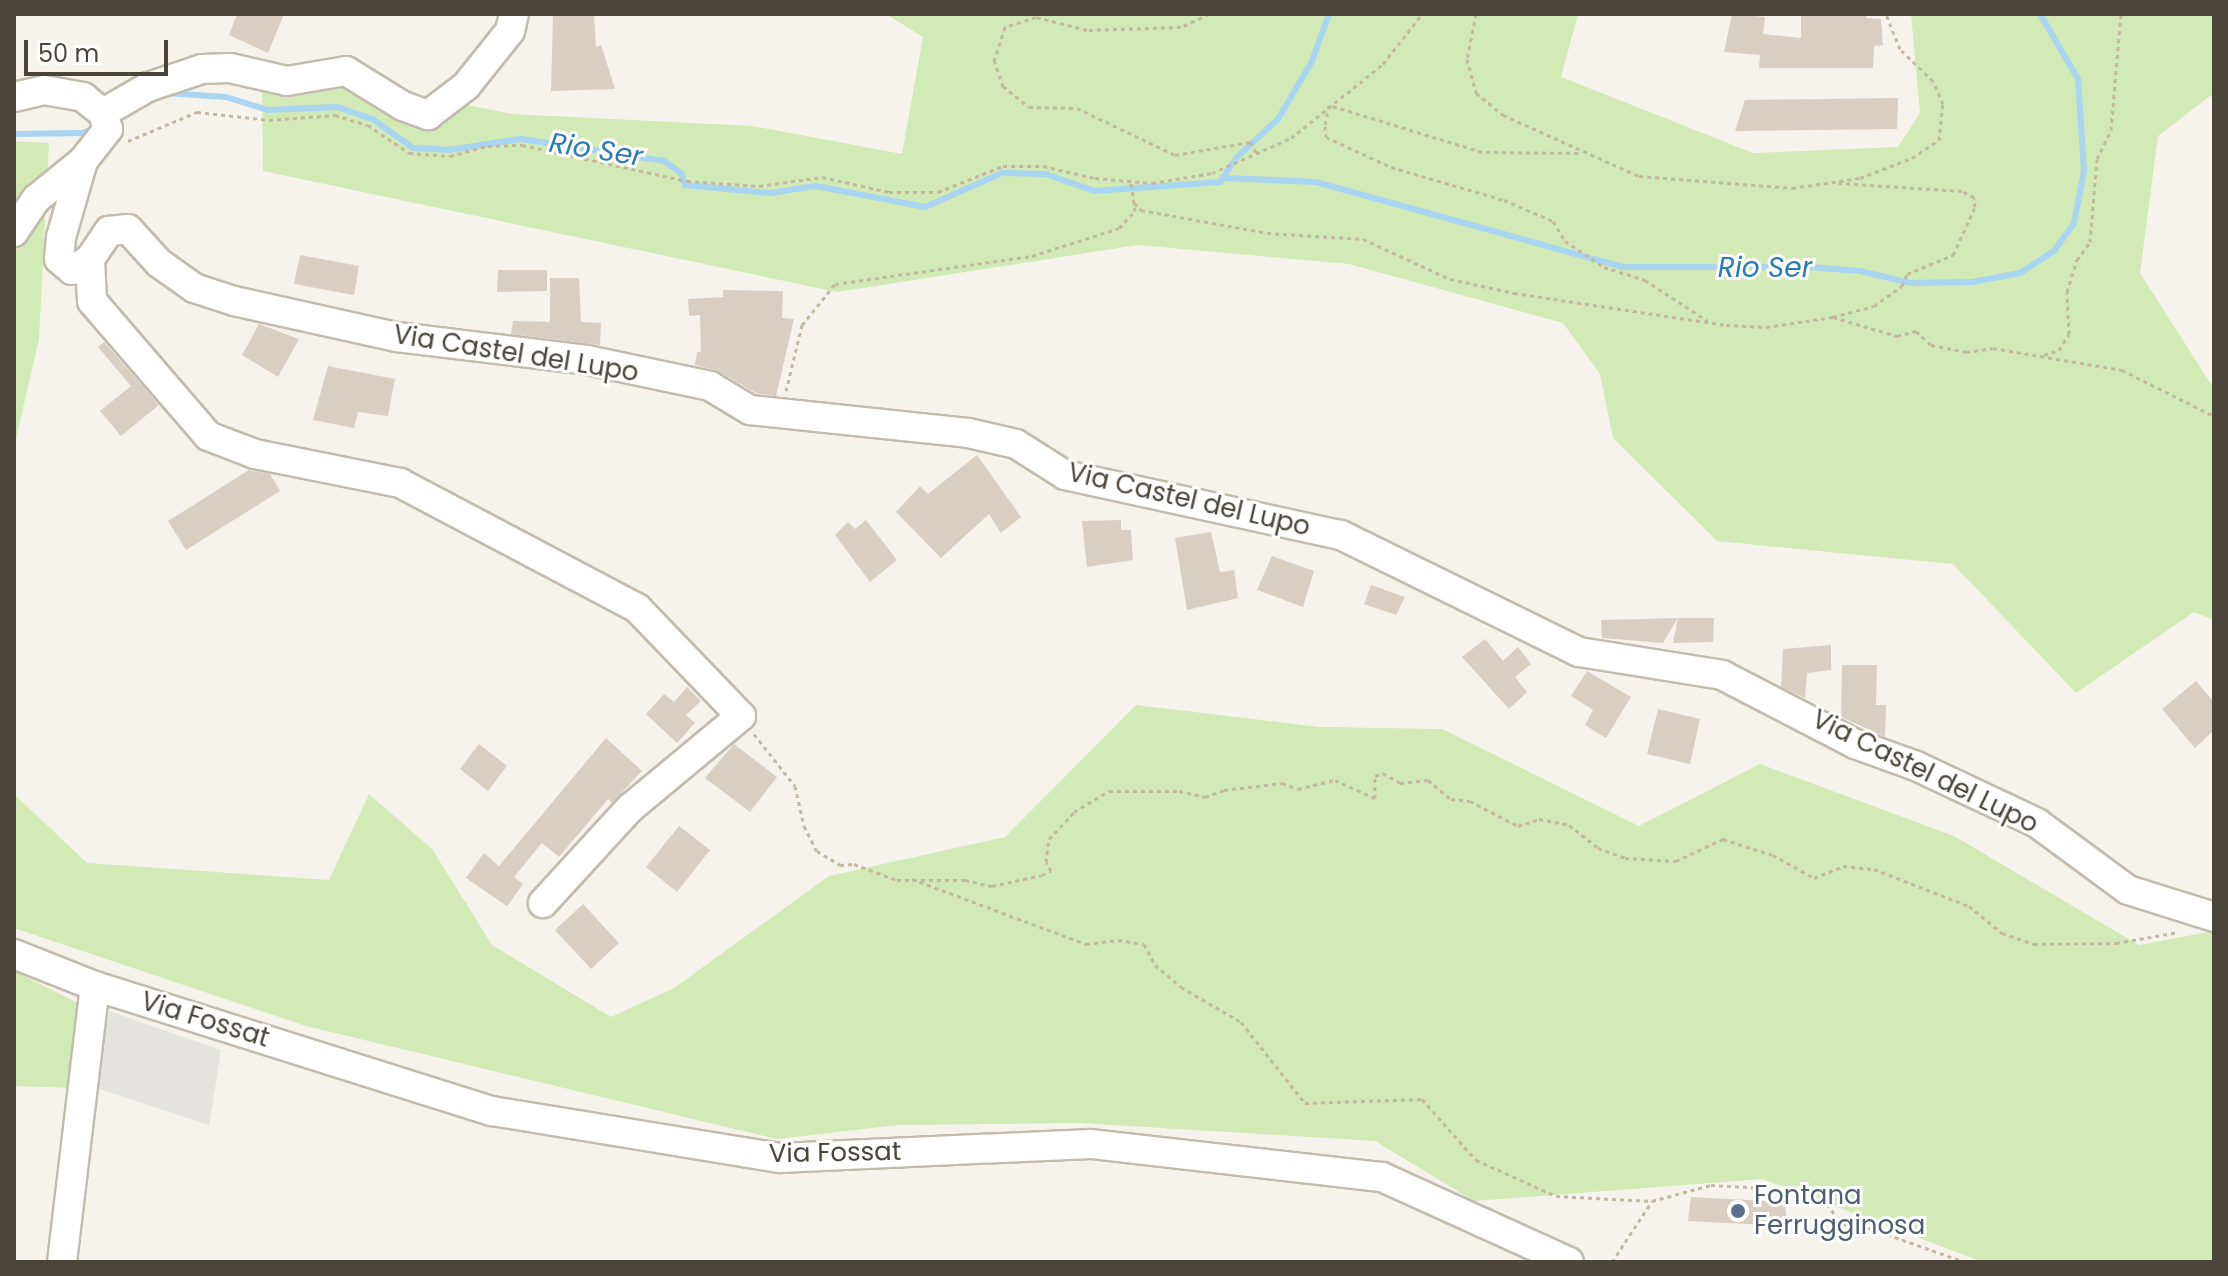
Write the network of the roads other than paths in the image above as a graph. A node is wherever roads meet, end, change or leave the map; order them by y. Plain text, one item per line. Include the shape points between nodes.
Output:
1 (514, 14) edge
2 (14, 97) edge
3 (109, 126) junction
4 (83, 161) junction
5 (14, 232) edge
6 (90, 259) junction
7 (543, 903) dead end
8 (2214, 917) edge
9 (14, 954) edge
10 (95, 986) junction
11 (62, 1262) edge
12 (1569, 1262) edge

1 - 3 street via 510,31 466,86 428,115 346,71 287,81 230,68 202,69 148,87
2 - 3 street via 44,90 83,97
3 - 4 street
4 - 5 street via 36,199
4 - 6 street via 59,259 72,270
6 - 7 street via 92,301 208,436 255,454 414,490 637,608 741,716 630,808
6 - 8 street, Via Castel del Lupo via 109,231 128,229 159,263 194,288 234,301 397,337 587,360 710,386 750,410 968,433 1016,444 1065,475 1341,535 1579,652 1722,675 1855,744 1916,766 2037,823 2128,890
9 - 10 street, Via Fossat
10 - 11 street
10 - 12 street, Via Fossat via 492,1111 780,1158 1091,1144 1382,1177

